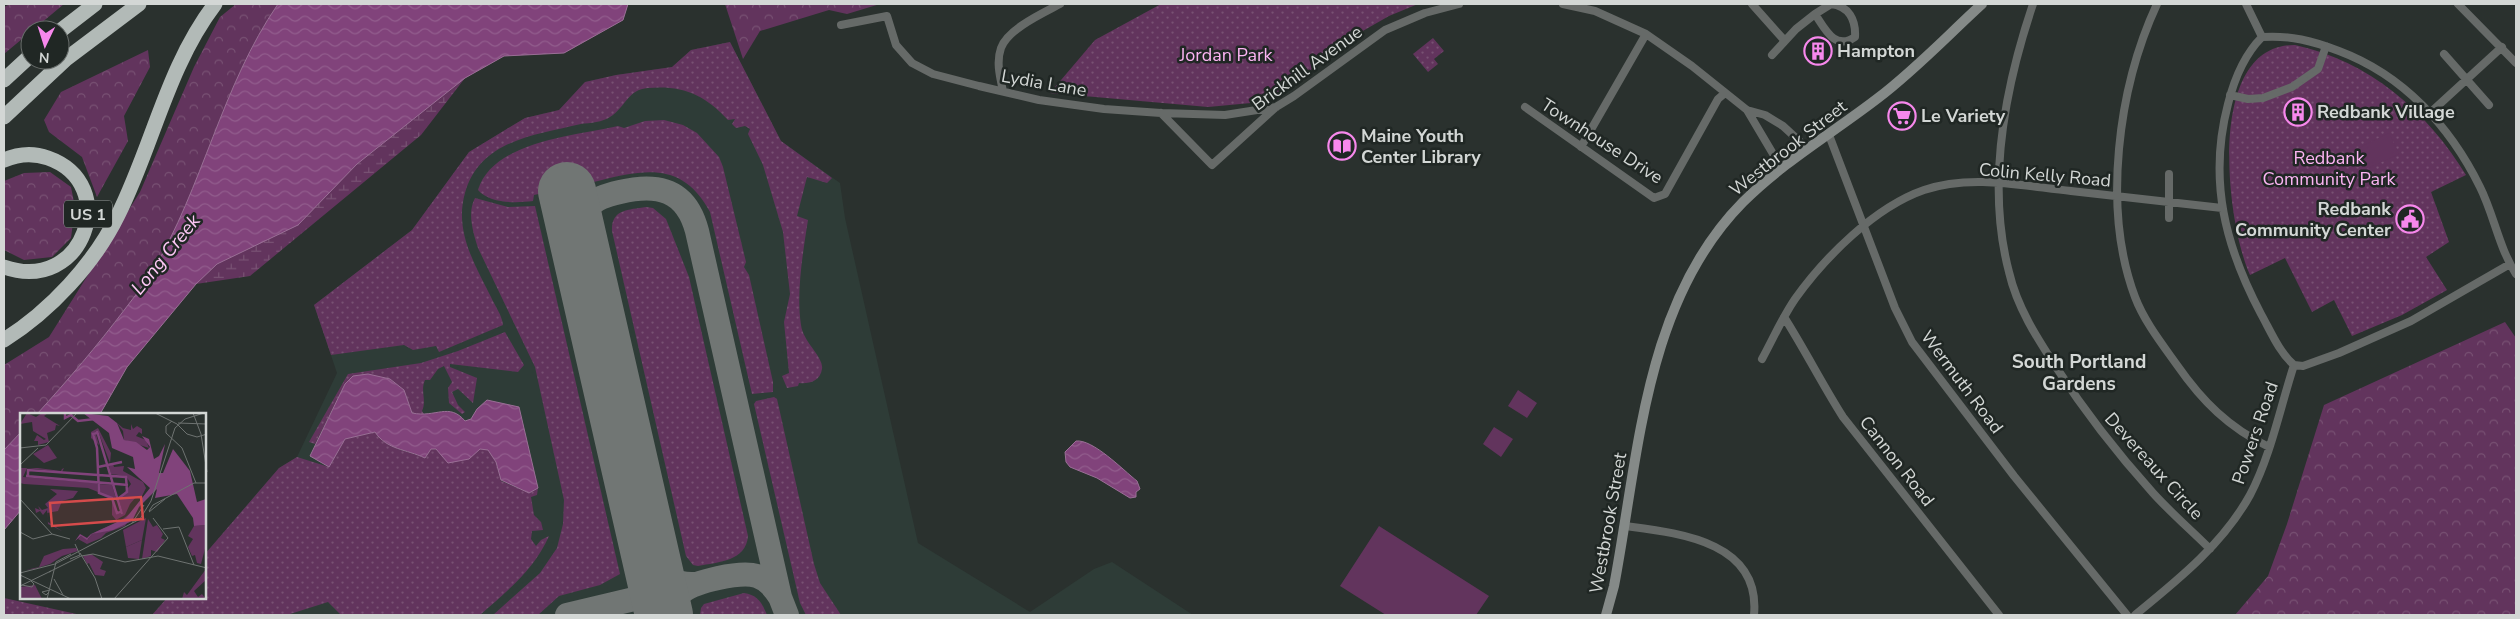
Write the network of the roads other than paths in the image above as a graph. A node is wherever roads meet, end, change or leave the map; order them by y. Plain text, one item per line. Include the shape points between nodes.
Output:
1 (95, 4) edge
2 (139, 4) edge
3 (215, 4) edge
4 (1060, 4) edge
5 (1459, 4) edge
6 (1563, 4) edge
7 (1752, 4) edge
8 (1982, 4) edge
9 (2033, 4) edge
10 (2157, 4) edge
11 (2246, 4) edge
12 (2458, 4) edge
13 (1432, 7) edge
14 (1596, 7) edge
15 (1816, 14) junction
16 (70, 23) edge
17 (841, 25) dead end
18 (1646, 34) junction
19 (2262, 37) junction
20 (1785, 41) junction
21 (2326, 46) junction
22 (2502, 47) junction
23 (2444, 54) dead end
24 (1772, 55) dead end
25 (2516, 62) edge
26 (20, 65) edge
27 (4, 80) edge
28 (2467, 80) junction
29 (1002, 91) junction
30 (1725, 93) junction
31 (2230, 94) junction
32 (2490, 105) dead end
33 (1276, 107) junction
34 (1525, 108) dead end
35 (1747, 110) junction
36 (2431, 112) junction
37 (1161, 113) junction
38 (4, 117) edge
39 (1829, 135) junction
40 (1581, 147) junction
41 (1808, 149) junction
42 (4, 160) edge
43 (1782, 169) junction
44 (2169, 174) dead end
45 (2000, 183) junction
46 (2117, 196) junction
47 (2168, 201) junction
48 (2222, 208) junction
49 (2168, 218) dead end
50 (1866, 226) junction
51 (2510, 264) junction
52 (4, 267) edge
53 (2516, 274) edge
54 (1784, 317) junction
55 (4, 340) edge
56 (1762, 359) dead end
57 (2294, 365) junction
58 (2269, 447) junction
59 (1625, 526) junction
60 (2210, 549) junction
61 (1606, 615) edge
62 (1754, 615) edge
63 (1999, 615) edge
64 (2127, 615) edge
65 (2135, 615) edge

1 - 16 highway
2 - 38 highway via 66,59
3 - 55 highway via 179,61 127,195 110,230 88,262 57,296
4 - 29 street via 1024,24 1001,47 998,67
5 - 13 street, Brickhill Avenue
6 - 14 street
7 - 20 street
8 - 39 street, Westbrook Street via 1880,97
9 - 45 street, Devereaux Circle via 2015,59 2004,124
10 - 46 street via 2131,80 2118,161
11 - 19 street
12 - 22 street
13 - 33 street, Brickhill Avenue via 1385,30
14 - 18 street
15 - 15 street via 1831,4 1840,5 1852,17 1856,26 1855,37 1847,43 1838,42
15 - 20 street
17 - 29 street, Lydia Lane via 887,16 896,45 912,63 932,74
18 - 30 street
18 - 40 street
19 - 21 street via 2292,36
19 - 31 street via 2245,58
20 - 24 street
21 - 31 street via 2318,69 2292,87 2263,98 2248,99
21 - 36 street via 2384,72
22 - 25 street
22 - 28 street
23 - 28 street
26 - 27 highway
28 - 32 street
28 - 36 street
29 - 37 street, Lydia Lane via 1104,109
30 - 35 street
30 - 40 street, Townhouse Drive via 1718,99 1665,194 1654,198
31 - 48 street via 2219,144
33 - 37 street, Lydia Lane via 1225,115
33 - 37 street, Brickhill Avenue via 1212,165
34 - 40 street, Townhouse Drive
35 - 41 street via 1765,115 1783,126
35 - 43 street
36 - 51 street via 2472,171
39 - 41 street, Westbrook Street
39 - 50 street, Wermuth Road
41 - 43 street, Westbrook Street
42 - 52 highway, US 1 via 35,155 66,168 81,187 88,219 76,249 58,265 28,272
43 - 59 street, Westbrook Street via 1726,221 1696,263 1680,296 1650,387
44 - 47 street
45 - 46 street, Colin Kelly Road
45 - 50 street, Colin Kelly Road via 1956,184 1926,190 1896,203
45 - 60 street, Devereaux Circle via 2009,272 2026,317 2039,340 2089,416 2154,494
46 - 47 street, Colin Kelly Road
46 - 58 street via 2127,268 2135,296 2148,321 2188,380 2215,412 2246,436
47 - 48 street, Colin Kelly Road
47 - 49 street
48 - 57 street via 2234,251 2256,305 2286,358
50 - 54 street, Colin Kelly Road via 1811,278
50 - 64 street, Wermuth Road via 1870,246 1912,342 2014,476
51 - 53 street
51 - 57 street via 2404,324 2303,366
54 - 56 street, Colin Kelly Road
54 - 63 street, Cannon Road via 1843,417
57 - 58 street, Powers Road
58 - 60 street, Powers Road via 2250,495
59 - 61 street, Westbrook Street
59 - 62 street via 1687,536 1717,546 1736,562 1747,578 1754,597
60 - 65 street, Powers Road

